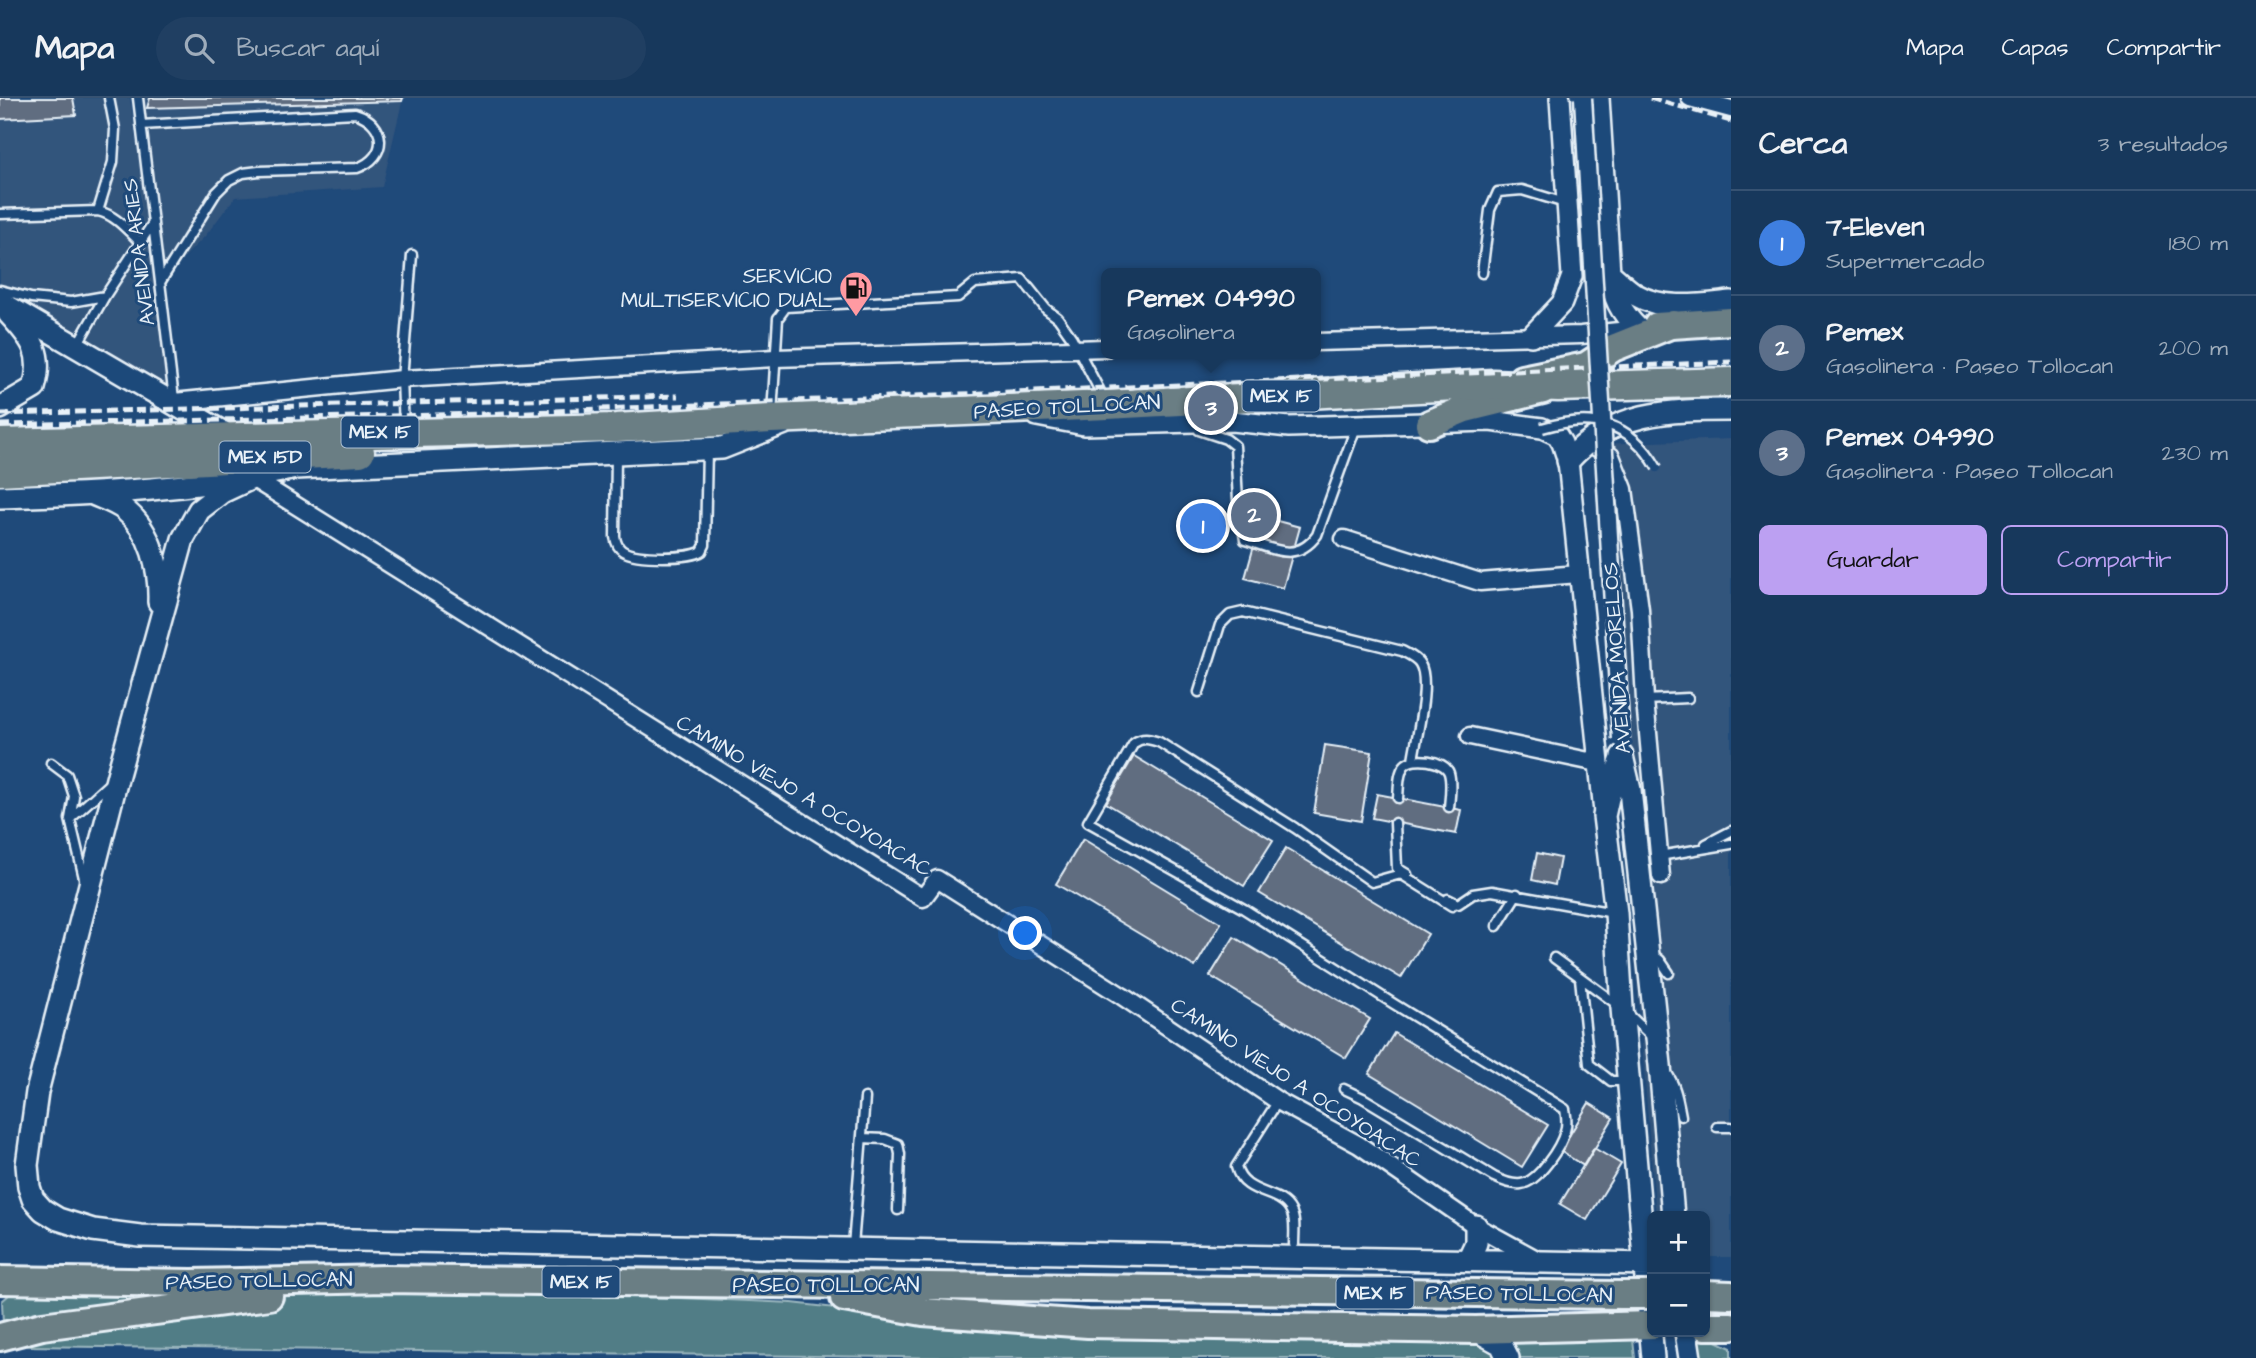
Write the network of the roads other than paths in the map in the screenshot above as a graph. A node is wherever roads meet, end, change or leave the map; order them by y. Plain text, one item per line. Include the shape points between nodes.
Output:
1 (109, 98) edge
2 (138, 98) edge
3 (1560, 98) edge
4 (1583, 98) edge
5 (1598, 98) edge
6 (1690, 98) edge
7 (1731, 109) edge
8 (141, 125) junction
9 (1568, 204) junction
10 (98, 211) junction
11 (0, 214) edge
12 (153, 223) junction
13 (141, 243) junction
14 (412, 255) dead end
15 (1482, 273) dead end
16 (1609, 273) junction
17 (161, 281) junction
18 (0, 290) edge
19 (106, 296) junction
20 (0, 303) edge
21 (1727, 315) edge
22 (1673, 324) junction
23 (1638, 329) junction
24 (1531, 336) junction
25 (1321, 342) edge
26 (76, 346) junction
27 (1101, 348) edge
28 (1077, 349) junction
29 (775, 358) junction
30 (402, 379) junction
31 (1731, 382) edge
32 (1493, 384) junction
33 (1558, 387) junction
34 (10, 396) edge
35 (174, 402) junction
36 (1107, 405) junction
37 (0, 408) edge
38 (1004, 410) junction
39 (1731, 410) edge
40 (784, 419) junction
41 (1168, 422) junction
42 (1358, 424) junction
43 (1429, 424) junction
44 (1613, 425) junction
45 (1542, 428) junction
46 (529, 431) junction
47 (404, 432) junction
48 (231, 437) junction
49 (0, 443) edge
50 (707, 449) junction
51 (616, 453) junction
52 (1573, 455) junction
53 (1657, 468) dead end
54 (0, 471) edge
55 (252, 478) junction
56 (93, 494) junction
57 (0, 497) edge
58 (1345, 539) dead end
59 (1579, 574) junction
60 (157, 630) junction
61 (1199, 692) dead end
62 (1688, 698) dead end
63 (1645, 700) junction
64 (1470, 736) dead end
65 (1621, 748) junction
66 (1413, 760) junction
67 (51, 763) dead end
68 (1598, 763) junction
69 (118, 775) junction
70 (1398, 798) dead end
71 (1449, 807) dead end
72 (1604, 817) junction
73 (70, 819) junction
74 (1395, 823) dead end
75 (1731, 831) edge
76 (1731, 844) edge
77 (1697, 849) junction
78 (1665, 855) dead end
79 (1650, 887) junction
80 (1517, 894) junction
81 (88, 896) junction
82 (1455, 905) junction
83 (1615, 913) junction
84 (1497, 926) dead end
85 (1647, 950) junction
86 (1553, 958) dead end
87 (1669, 973) dead end
88 (1580, 978) junction
89 (1622, 1007) junction
90 (1656, 1041) junction
91 (1660, 1065) junction
92 (1629, 1080) junction
93 (1343, 1089) dead end
94 (865, 1098) dead end
95 (1278, 1101) junction
96 (1681, 1116) dead end
97 (1717, 1127) dead end
98 (1731, 1127) edge
99 (862, 1138) junction
100 (898, 1210) dead end
101 (1673, 1211) edge
102 (1476, 1226) junction
103 (1647, 1227) edge
104 (1294, 1244) dead end
105 (852, 1249) junction
106 (1468, 1260) junction
107 (1540, 1262) junction
108 (1647, 1264) edge
109 (385, 1279) junction
110 (0, 1280) edge
111 (776, 1286) junction
112 (1710, 1294) edge
113 (1647, 1295) edge
114 (1731, 1295) edge
115 (1647, 1325) edge
116 (1710, 1326) edge
117 (1731, 1326) edge
118 (1476, 1330) junction
119 (0, 1337) edge
120 (1652, 1337) edge
121 (1687, 1337) edge
122 (1508, 1358) edge
123 (1653, 1358) edge
124 (1690, 1358) edge

1 - 10 lane via 116,129 113,162
2 - 8 lane, AVENIDA ARIES
3 - 9 street
4 - 65 street, AVENIDA MORELOS, bridge
5 - 16 main road
6 - 7 street
8 - 12 lane, AVENIDA ARIES
8 - 17 lane via 355,113 375,123 380,139 377,156 357,168 259,171 229,180 216,193
9 - 15 lane via 1522,190 1498,192 1490,210
9 - 24 street via 1572,276 1562,303
10 - 11 lane
10 - 13 lane via 107,213
12 - 13 lane
12 - 17 lane, AVENIDA ARIES
13 - 19 lane
14 - 30 lane
16 - 21 main road via 1638,296 1657,303
16 - 23 main road via 1614,298
17 - 35 lane, AVENIDA ARIES
18 - 19 lane via 71,302
19 - 26 lane
20 - 26 main road
20 - 34 main road via 36,347 39,371 34,388
21 - 22 highway
22 - 23 highway
22 - 32 highway via 1613,348 1586,366
23 - 24 street
24 - 25 street
26 - 35 main road
27 - 28 street
28 - 29 street
28 - 29 lane via 1059,318 1022,279 975,284 958,297 786,307 778,318
28 - 36 lane
29 - 30 street
29 - 40 lane
30 - 35 street
30 - 47 lane
31 - 33 highway, PASEO TOLLOCAN / MEX 15
32 - 33 highway, PASEO TOLLOCAN / MEX 15
32 - 36 highway, PASEO TOLLOCAN / MEX 15
33 - 43 highway via 1465,409
34 - 37 main road
35 - 48 main road
36 - 38 highway, PASEO TOLLOCAN / MEX 15
38 - 40 highway, PASEO TOLLOCAN / MEX 15
38 - 41 street via 1084,425
39 - 44 main road via 1684,410
40 - 46 highway, PASEO TOLLOCAN / MEX 15
40 - 50 main road via 722,448
41 - 42 street
41 - 42 lane via 1207,431 1235,446 1245,540 1295,552 1317,536
42 - 43 street
43 - 45 street via 1490,421
44 - 45 lane, bridge via 1590,420
44 - 52 main road
44 - 53 lane, bridge via 1630,435
45 - 52 street, AVENIDA MORELOS via 1557,435
46 - 47 highway, MEX 15
46 - 54 highway, MEX 15D via 440,448
47 - 48 highway, MEX 15
48 - 49 highway, MEX 15
50 - 51 main road
50 - 51 lane via 705,545 689,556 637,555 617,546
51 - 55 main road via 296,468
52 - 59 street, AVENIDA MORELOS
52 - 63 street via 1594,447 1611,456 1624,489 1640,609
55 - 56 main road
55 - 60 main road via 222,492 199,510 183,539
55 - 95 street, CAMINO VIEJO A OCOYOACAC via 923,898 937,880
56 - 57 main road
56 - 60 main road via 125,509 146,535 158,575
58 - 59 street via 1480,582
59 - 68 street, AVENIDA MORELOS
60 - 69 main road
61 - 66 lane via 1220,625 1230,615 1243,612 1402,651 1419,662 1424,673
62 - 63 lane
63 - 79 street
64 - 68 street
65 - 72 main road
65 - 79 main road, AVENIDA MORELOS
66 - 70 lane via 1401,770
66 - 71 lane via 1448,769
67 - 73 lane via 67,775 74,796
68 - 72 street, AVENIDA MORELOS
69 - 73 lane
69 - 81 main road
72 - 83 main road, AVENIDA MORELOS
73 - 81 lane
74 - 82 lane via 1397,868
75 - 77 lane
76 - 77 lane
77 - 78 lane
79 - 85 main road, AVENIDA MORELOS
80 - 82 lane via 1482,892
80 - 83 lane
80 - 84 lane
81 - 105 main road via 37,1092 27,1166 33,1199 58,1219 93,1230 140,1236
82 - 93 lane via 1401,874 1373,882 1159,742 1139,739 1127,754 1088,822 1244,909 1564,1109 1565,1133 1541,1173 1521,1184 1506,1182
83 - 89 main road, AVENIDA MORELOS
85 - 87 lane
85 - 90 main road, AVENIDA MORELOS
86 - 88 lane
88 - 89 lane
88 - 92 lane via 1589,1064 1611,1081
89 - 90 lane
89 - 92 main road, AVENIDA MORELOS
90 - 91 main road, AVENIDA MORELOS
91 - 96 lane via 1672,1080
91 - 101 main road, AVENIDA MORELOS
92 - 103 main road, AVENIDA MORELOS
94 - 99 lane
95 - 102 street, CAMINO VIEJO A OCOYOACAC via 1359,1145
95 - 104 lane via 1236,1167 1249,1187 1290,1209
97 - 98 lane
99 - 100 lane via 898,1144
99 - 105 lane
102 - 106 main road via 1476,1243
102 - 107 street, CAMINO VIEJO A OCOYOACAC
105 - 106 main road
106 - 107 main road
107 - 108 main road
109 - 110 highway, PASEO TOLLOCAN / MEX 15
109 - 111 highway, PASEO TOLLOCAN / MEX 15
109 - 119 highway via 42,1326
111 - 113 highway, PASEO TOLLOCAN / MEX 15, bridge
111 - 118 highway via 923,1312 1088,1324
112 - 114 highway
115 - 118 highway
116 - 117 highway
118 - 122 main road via 1501,1344
120 - 123 main road, AVENIDA MORELOS
121 - 124 main road

